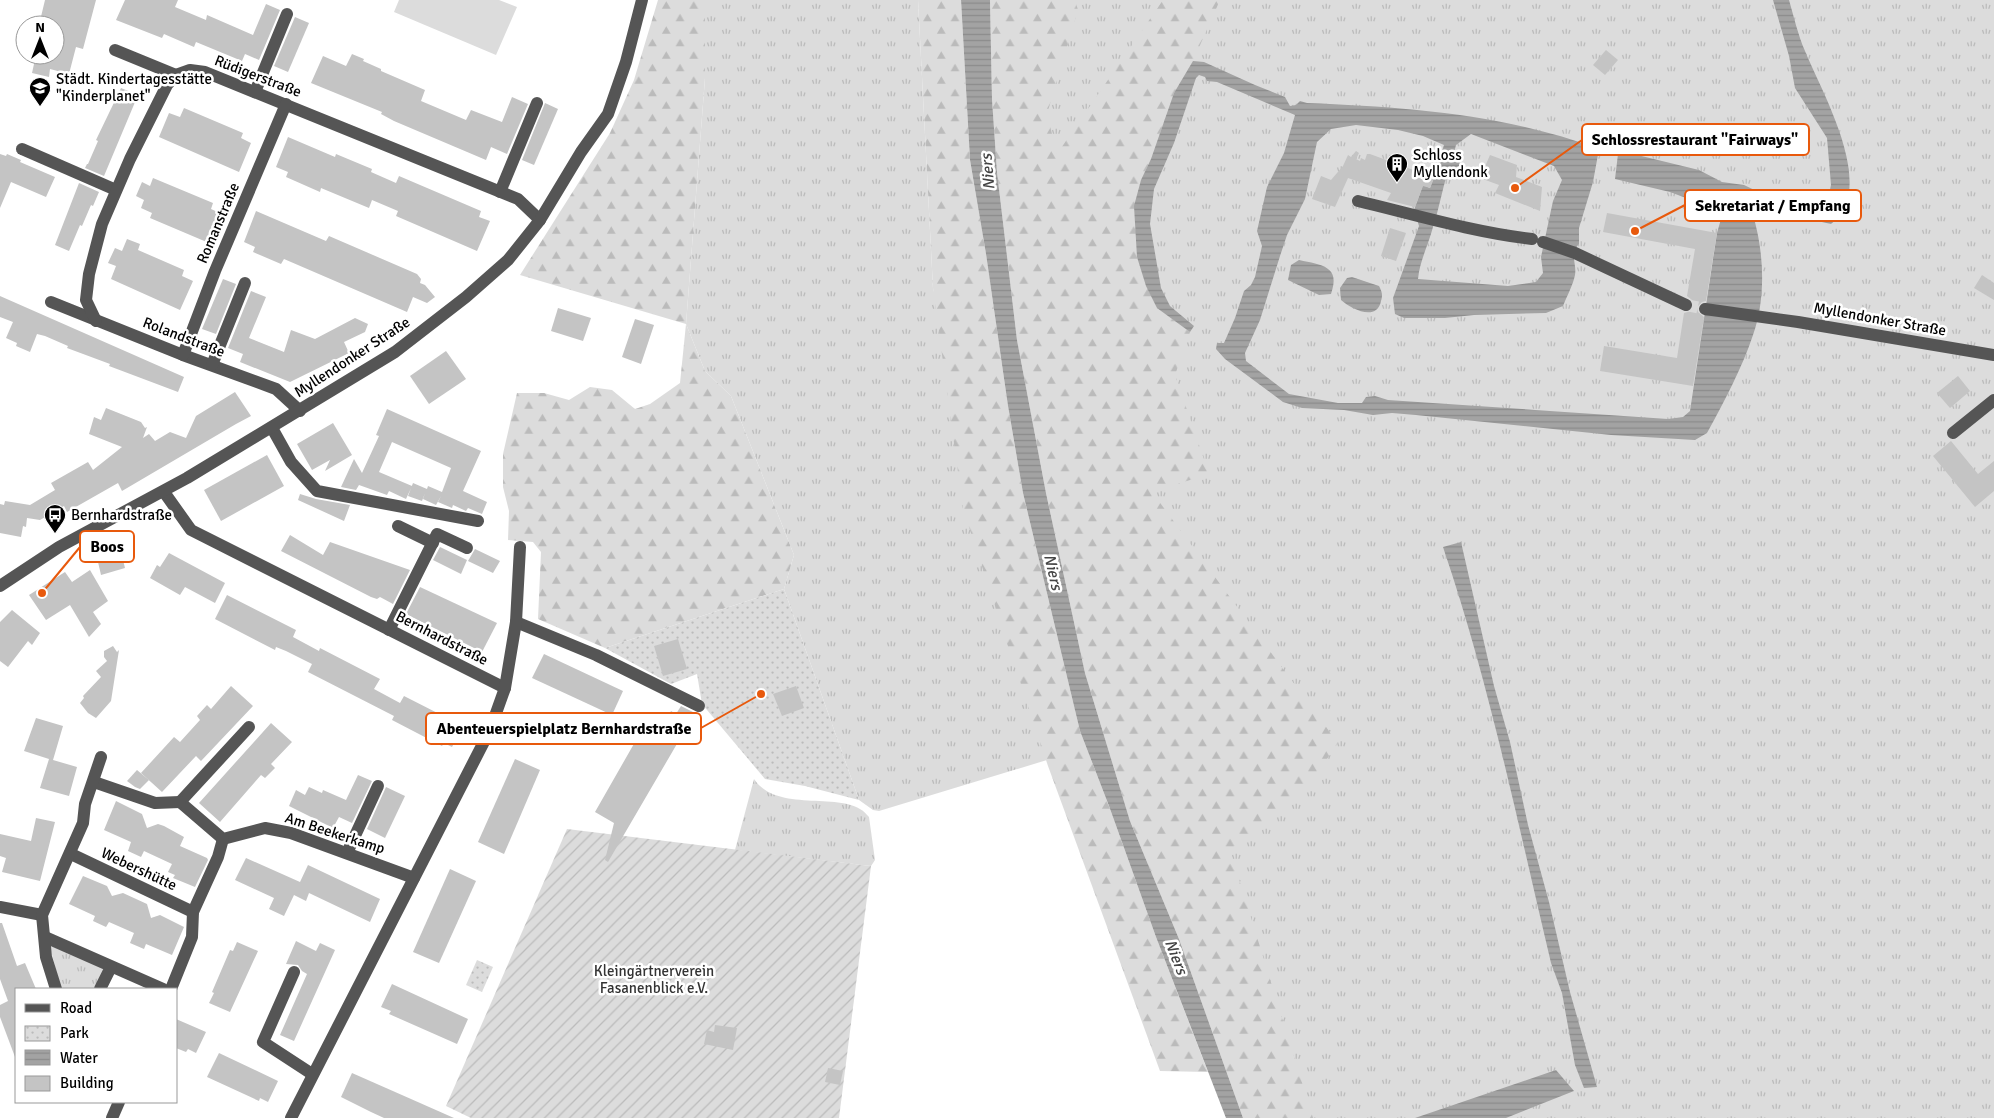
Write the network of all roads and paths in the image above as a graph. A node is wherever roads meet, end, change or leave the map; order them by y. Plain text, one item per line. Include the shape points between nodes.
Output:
1 (642, 0) edge
2 (287, 14) dead end
3 (115, 50) dead end
4 (172, 80) junction
5 (254, 92) junction
6 (537, 102) dead end
7 (286, 104) junction
8 (22, 149) dead end
9 (116, 190) junction
10 (500, 192) junction
11 (1358, 201) dead end
12 (540, 220) junction
13 (245, 283) dead end
14 (51, 302) dead end
15 (1686, 305) tunnel mouth
16 (1705, 309) tunnel mouth
17 (96, 321) junction
18 (183, 355) junction
19 (1994, 355) edge
20 (212, 366) junction
21 (1994, 400) edge
22 (300, 411) junction
23 (272, 428) junction
24 (1953, 433) dead end
25 (164, 492) junction
26 (478, 521) dead end
27 (398, 526) dead end
28 (433, 543) junction
29 (520, 547) dead end
30 (467, 548) dead end
31 (0, 586) edge
32 (516, 622) junction
33 (389, 630) junction
34 (505, 688) junction
35 (699, 706) dead end
36 (249, 727) dead end
37 (101, 757) dead end
38 (94, 782) junction
39 (378, 786) dead end
40 (180, 802) junction
41 (223, 839) junction
42 (347, 853) junction
43 (71, 854) junction
44 (414, 878) junction
45 (0, 906) edge
46 (193, 912) junction
47 (42, 915) junction
48 (45, 936) junction
49 (111, 967) junction
50 (294, 972) dead end
51 (56, 988) edge
52 (100, 988) edge
53 (161, 988) edge
54 (171, 988) edge
55 (312, 1074) junction
56 (120, 1103) edge
57 (112, 1118) edge
58 (291, 1118) edge

1 - 12 street, Myllendonker Straße via 608,114
2 - 5 street
3 - 4 street
4 - 5 street, Rüdigerstraße via 190,70 204,72
4 - 9 street
5 - 7 street, Rüdigerstraße
6 - 10 street
7 - 10 street, Rüdigerstraße
7 - 18 street, Romanstraße
8 - 9 street
9 - 17 street via 102,224 89,274 86,300
10 - 12 street, Rüdigerstraße via 518,199
11 - 15 street via 1438,222 1540,241
12 - 22 street, Myllendonker Straße via 508,260 466,297 395,352
13 - 20 street
14 - 17 street, Rolandstraße
16 - 19 street, Myllendonker Straße via 1760,316 1871,338
17 - 18 street, Rolandstraße
18 - 20 street, Rolandstraße
20 - 22 street, Rolandstraße via 276,389
21 - 24 street
22 - 23 street, Myllendonker Straße
23 - 25 street, Myllendonker Straße
23 - 26 street via 291,462 317,491
25 - 31 street, Myllendonker Straße via 59,548
25 - 33 street, Bernhardstraße via 191,530
27 - 28 street
28 - 30 street via 437,534
28 - 33 street
29 - 32 street
32 - 34 street
32 - 35 street via 596,655
33 - 34 street, Bernhardstraße
34 - 44 street via 490,730
36 - 40 street
37 - 38 street
38 - 40 street via 155,803
38 - 43 street via 86,804 84,823
39 - 42 street
40 - 41 street
41 - 42 street, Am Beekerkamp via 265,828 291,833
41 - 46 street
42 - 44 street, Am Beekerkamp
43 - 46 street, Webershütte
43 - 47 street
44 - 55 street
45 - 47 street
46 - 54 street via 192,936
47 - 48 street
48 - 49 street
48 - 51 street via 46,957
49 - 52 street
49 - 53 street
50 - 55 street via 263,1042
55 - 58 street
56 - 57 street

